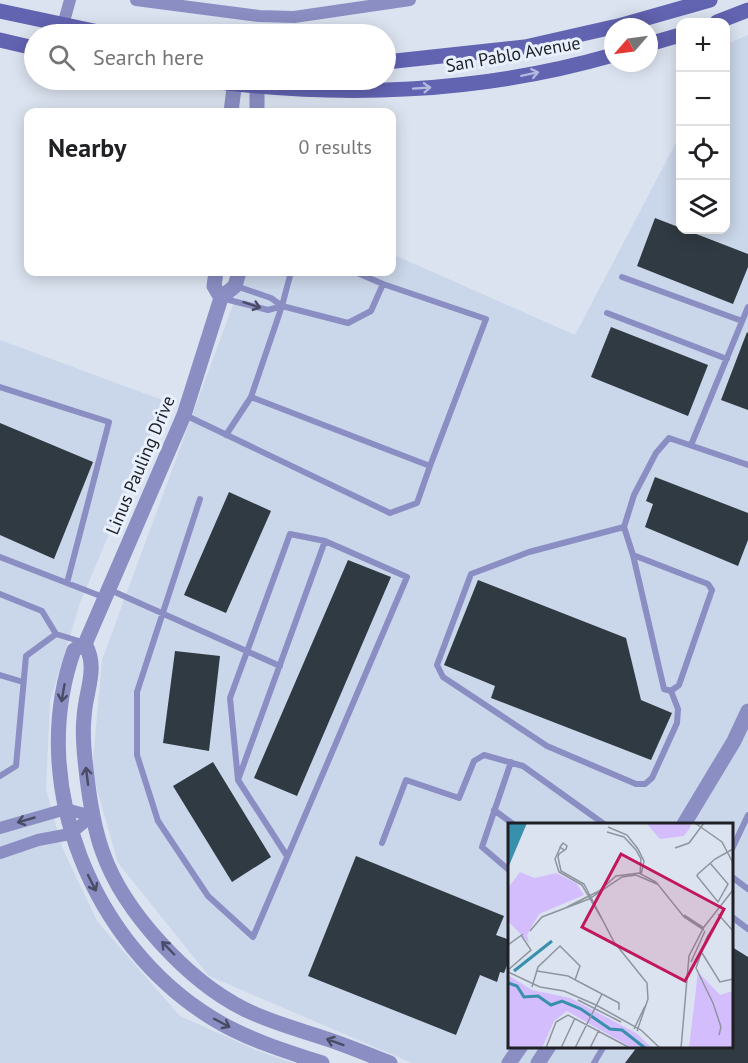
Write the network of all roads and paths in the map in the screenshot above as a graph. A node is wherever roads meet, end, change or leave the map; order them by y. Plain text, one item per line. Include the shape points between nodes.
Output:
1 (70, 0) edge
2 (136, 0) edge
3 (410, 0) edge
4 (710, 0) edge
5 (748, 10) edge
6 (0, 11) edge
7 (646, 18) edge
8 (727, 18) edge
9 (58, 24) edge
10 (63, 24) edge
11 (604, 29) edge
12 (676, 36) edge
13 (0, 40) edge
14 (658, 41) edge
15 (24, 46) edge
16 (604, 57) edge
17 (396, 61) edge
18 (396, 87) edge
19 (233, 90) edge
20 (258, 90) edge
21 (231, 108) edge
22 (257, 108) edge
23 (215, 276) edge
24 (290, 276) edge
25 (365, 276) edge
26 (622, 277) dead end
27 (237, 279) edge
28 (383, 284) junction
29 (220, 298) junction
30 (282, 306) junction
31 (748, 307) edge
32 (607, 313) dead end
33 (742, 321) junction
34 (727, 359) junction
35 (0, 387) edge
36 (251, 397) junction
37 (184, 415) junction
38 (226, 435) junction
39 (691, 445) junction
40 (748, 465) edge
41 (430, 466) junction
42 (200, 500) dead end
43 (624, 527) junction
44 (325, 541) junction
45 (633, 555) junction
46 (0, 557) edge
47 (67, 583) junction
48 (106, 593) junction
49 (0, 594) edge
50 (162, 613) junction
51 (56, 634) junction
52 (86, 644) junction
53 (247, 651) junction
54 (280, 666) junction
55 (0, 675) edge
56 (23, 682) junction
57 (670, 691) junction
58 (748, 711) edge
59 (511, 762) junction
60 (0, 776) edge
61 (238, 780) junction
62 (66, 809) junction
63 (494, 810) junction
64 (748, 815) edge
65 (92, 816) junction
66 (510, 823) edge
67 (601, 823) edge
68 (685, 823) edge
69 (0, 828) edge
70 (70, 834) junction
71 (382, 843) dead end
72 (733, 847) edge
73 (0, 853) edge
74 (287, 856) junction
75 (508, 869) edge
76 (733, 878) edge
77 (748, 889) edge
78 (733, 918) edge
79 (748, 929) edge
80 (520, 1048) edge
81 (548, 1048) edge
82 (603, 1048) edge
83 (322, 1063) edge
84 (390, 1063) edge
85 (509, 1063) edge
86 (538, 1063) edge
87 (594, 1063) edge

1 - 10 street
2 - 3 street via 294,17
4 - 7 main road, San Pablo Avenue
5 - 8 main road
6 - 9 main road
11 - 17 main road, San Pablo Avenue via 525,47
12 - 14 main road
13 - 15 main road
18 -> 16 main road, San Pablo Avenue via 472,84
19 - 21 street
20 - 22 street
23 - 29 street, Linus Pauling Drive via 214,286
24 - 30 lane
25 - 28 lane
26 - 33 lane
27 - 29 street
27 - 30 lane
28 - 30 lane via 371,311 348,323
28 - 41 lane via 486,319
29 -> 30 lane via 268,310
29 - 37 street, Linus Pauling Drive
30 - 36 lane
31 - 33 lane
32 - 34 lane
33 - 34 lane
34 - 39 lane
35 - 47 lane via 110,422
36 - 38 lane
36 - 41 lane
37 - 38 lane
37 - 48 street, Linus Pauling Drive
38 - 41 lane via 390,513 417,503
39 - 40 lane
39 - 43 lane via 669,438 634,495
42 - 50 lane
43 - 45 lane
43 - 57 lane via 529,552 471,574 437,665 443,677 547,746 636,784 645,784 652,778 677,723 678,709
44 - 53 lane via 290,534
44 - 54 lane
44 - 74 lane via 406,577
45 - 57 lane via 664,690
45 - 57 lane via 708,584 712,590 679,685
46 - 47 lane
47 - 48 lane
48 - 50 lane
48 - 52 street, Linus Pauling Drive
49 - 51 lane via 42,611
50 - 53 lane
50 - 74 lane via 137,692 137,755 158,821 208,896 253,937
51 - 52 lane
51 - 56 lane via 26,656
52 -> 62 street, Linus Pauling Drive via 74,650 62,699 59,755
65 -> 52 street via 84,718 93,658
53 - 54 lane
53 - 61 lane via 230,698
54 - 61 lane
55 - 56 lane
56 - 60 lane via 16,766
58 - 68 street
59 - 63 lane
59 - 67 lane via 523,766
59 - 71 lane via 479,756 459,798 406,780
61 - 74 lane
62 - 65 street
62 -> 69 street
62 - 70 street, Linus Pauling Drive
63 - 66 lane
63 - 75 lane via 482,847
64 - 72 lane
65 - 70 street
84 -> 65 street via 243,1009 203,981 132,908 103,854
70 - 73 street
70 -> 83 street, Linus Pauling Drive via 92,884 118,928 178,993 230,1028
76 - 77 lane
78 - 79 lane
80 - 85 street
81 - 86 street
82 - 87 lane

